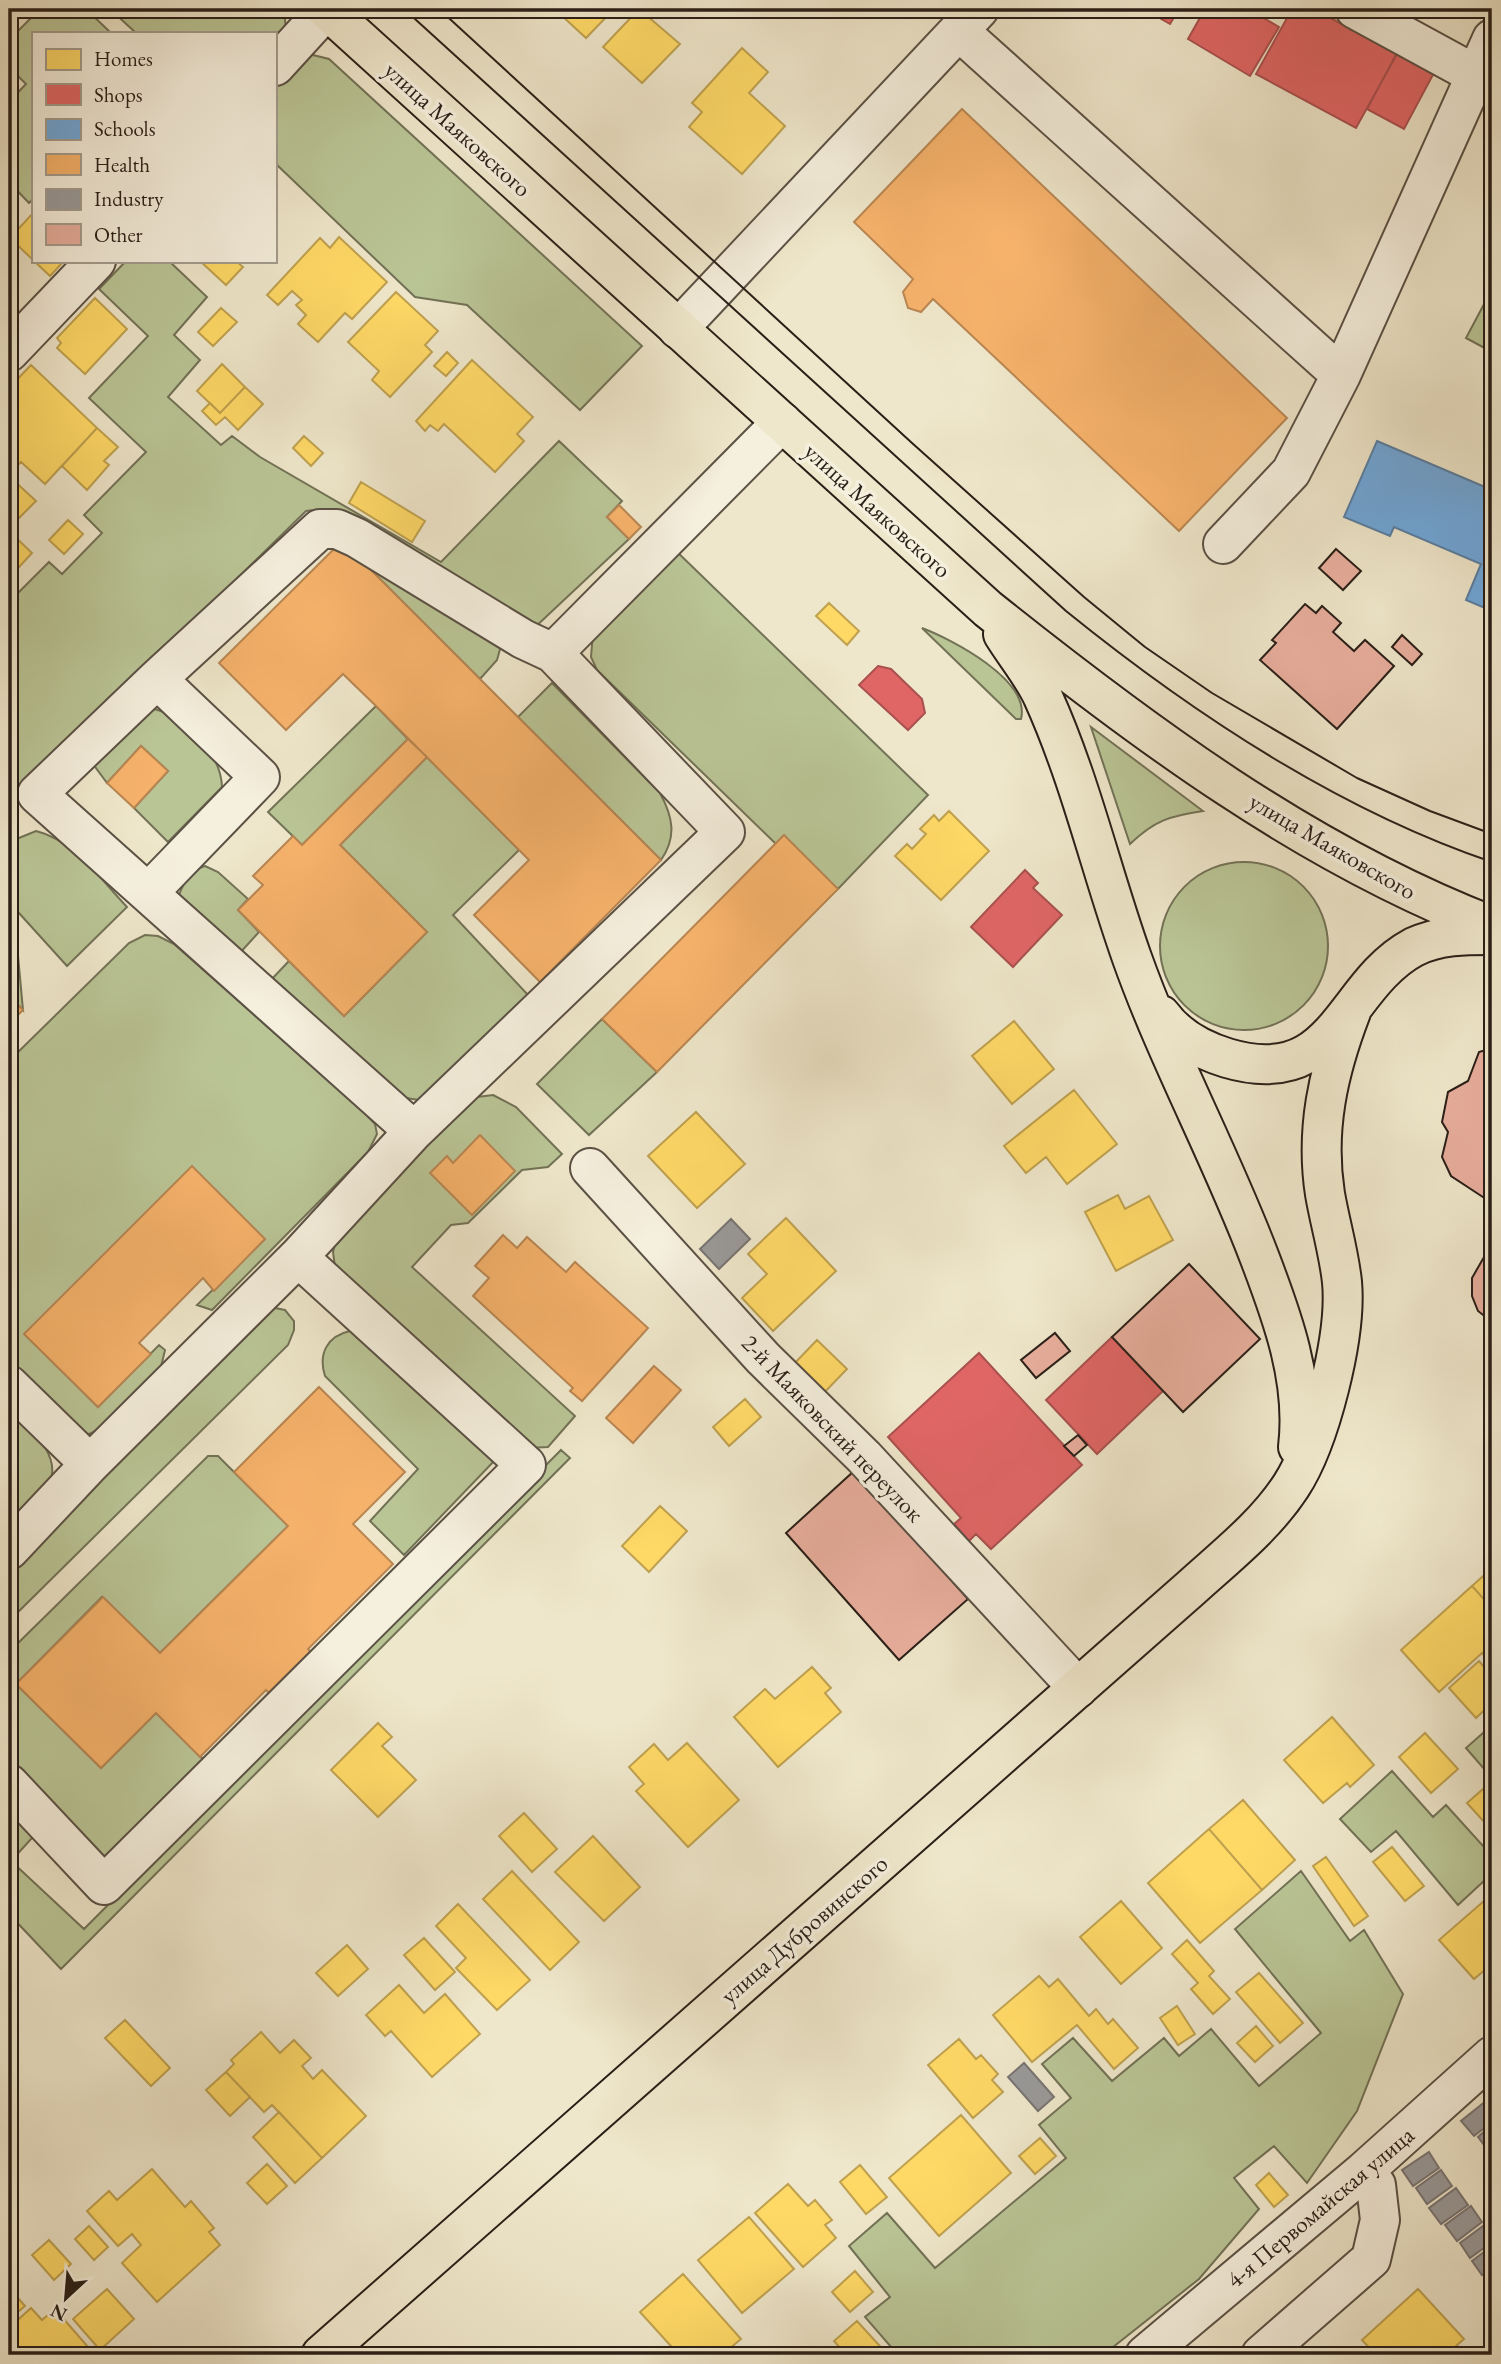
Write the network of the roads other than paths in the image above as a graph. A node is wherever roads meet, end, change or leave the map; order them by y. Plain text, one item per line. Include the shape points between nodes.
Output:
1 (326, 9) edge
2 (1354, 9) edge
3 (969, 20) edge
4 (1492, 39) edge
5 (276, 65) edge
6 (1476, 75) junction
7 (95, 262) edge
8 (678, 329) junction
9 (9, 352) edge
10 (1341, 375) junction
11 (782, 422) junction
12 (1223, 544) dead end
13 (988, 609) junction
14 (553, 653) junction
15 (157, 679) junction
16 (148, 893) junction
17 (1492, 926) edge
18 (1492, 935) edge
19 (1150, 999) junction
20 (1351, 1012) junction
21 (414, 1131) junction
22 (590, 1168) dead end
23 (298, 1257) junction
24 (9, 1385) edge
25 (90, 1464) junction
26 (1282, 1499) junction
27 (9, 1550) edge
28 (1078, 1688) junction
29 (9, 1784) edge
30 (1492, 2056) edge
31 (1364, 2171) junction
32 (321, 2355) edge
33 (1145, 2355) edge
34 (1261, 2355) edge

1 - 5 street
1 - 8 main road, улица Маяковского
2 - 6 street
3 - 8 street
3 - 10 street
4 - 6 street
6 - 10 street
7 - 9 street
8 - 11 main road, улица Маяковского
10 - 12 street via 1291,472
11 - 13 main road, улица Маяковского
11 - 14 street
13 - 17 main road, улица Маяковского via 1077,680 1274,815 1433,903
13 - 19 main road via 1042,695 1079,786
14 - 15 street via 357,538 337,529 320,529
14 - 21 street via 725,832
15 - 16 street via 260,777
15 - 16 street via 37,794
16 - 21 street
18 - 20 main road via 1437,938 1413,948 1369,986
19 - 20 main road via 1185,1039 1210,1053 1260,1063 1302,1056 1335,1032
19 - 26 main road via 1237,1200 1289,1346 1297,1389 1298,1441 1295,1466
20 - 26 main road via 1324,1100 1321,1136 1325,1192 1342,1282 1336,1352 1315,1436
21 - 23 street
22 - 28 street, 2-й Маяковский переулок
23 - 25 street
23 - 29 street via 526,1465 104,1885
24 - 25 street
25 - 27 street
26 - 28 main road, улица Дубровинского via 1233,1550
28 - 32 main road, улица Дубровинского
30 - 31 street, 4-я Первомайская улица
31 - 33 street, 4-я Первомайская улица
31 - 34 street via 1376,2185 1380,2220 1371,2259

